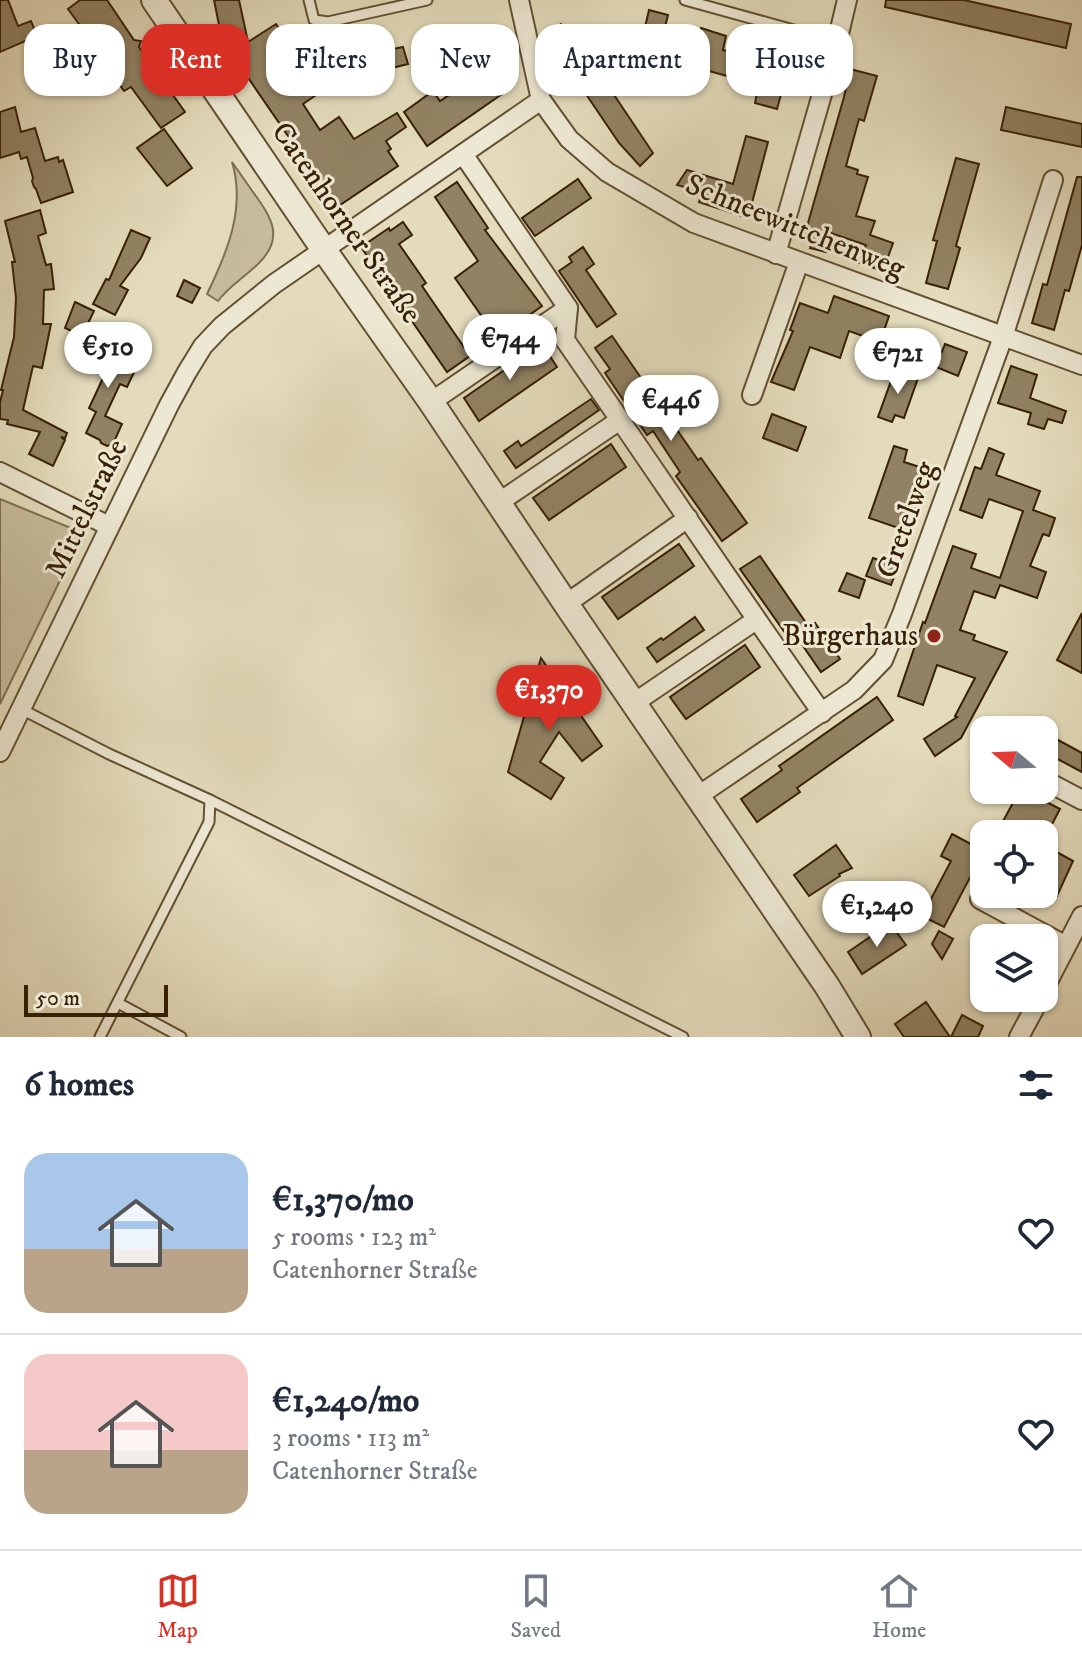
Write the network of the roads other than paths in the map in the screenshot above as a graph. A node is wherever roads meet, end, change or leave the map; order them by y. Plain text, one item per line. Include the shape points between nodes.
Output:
1 (154, 0) edge
2 (309, 0) edge
3 (423, 0) edge
4 (519, 0) edge
5 (685, 0) edge
6 (847, 0) edge
7 (772, 24) edge
8 (841, 24) edge
9 (821, 96) edge
10 (541, 100) junction
11 (463, 154) junction
12 (1053, 180) dead end
13 (324, 250) junction
14 (776, 254) junction
15 (799, 262) junction
16 (568, 308) junction
17 (1003, 337) junction
18 (1082, 365) edge
19 (752, 395) dead end
20 (431, 402) junction
21 (620, 420) junction
22 (0, 472) edge
23 (498, 503) junction
24 (688, 518) junction
25 (109, 526) junction
26 (566, 604) junction
27 (756, 620) junction
28 (634, 703) junction
29 (21, 709) junction
30 (822, 713) junction
31 (0, 752) edge
32 (1058, 787) edge
33 (698, 796) junction
34 (210, 800) junction
35 (1082, 800) edge
36 (996, 908) edge
37 (1082, 916) edge
38 (1066, 946) junction
39 (1058, 962) edge
40 (118, 1003) junction
41 (1032, 1012) edge
42 (850, 1034) edge
43 (100, 1037) edge
44 (181, 1037) edge
45 (683, 1037) edge
46 (1019, 1037) edge

1 - 13 street, Catenhorner Straße
2 - 3 lane via 314,20 328,22
4 - 10 street
5 - 7 lane
6 - 8 street
9 - 14 street
10 - 11 street
10 - 14 street, Schneewittchenweg via 569,139 607,172 694,223
11 - 13 street
11 - 16 street
12 - 17 street, Gretelweg
13 - 20 street, Catenhorner Straße
13 - 25 street, Mittelstraße via 274,284 203,346
14 - 15 street, Schneewittchenweg
15 - 17 street, Schneewittchenweg
15 - 19 street
16 - 20 street
16 - 21 street via 565,340
17 - 18 street, Schneewittchenweg
17 - 30 street, Gretelweg via 883,660
20 - 23 street, Catenhorner Straße
21 - 23 street
21 - 24 street
22 - 25 street
23 - 26 street, Catenhorner Straße
24 - 26 street
24 - 27 street
25 - 29 street, Mittelstraße
26 - 28 street, Catenhorner Straße
27 - 28 street
27 - 30 street
28 - 33 street, Catenhorner Straße
29 - 31 street, Mittelstraße
29 - 34 lane
30 - 33 street, Gretelweg
32 - 35 street
33 - 42 street, Catenhorner Straße via 827,986
34 - 40 lane via 209,822
34 - 45 lane
36 - 38 street
37 - 38 street
38 - 39 street
40 - 43 lane
40 - 44 lane
41 - 46 street

